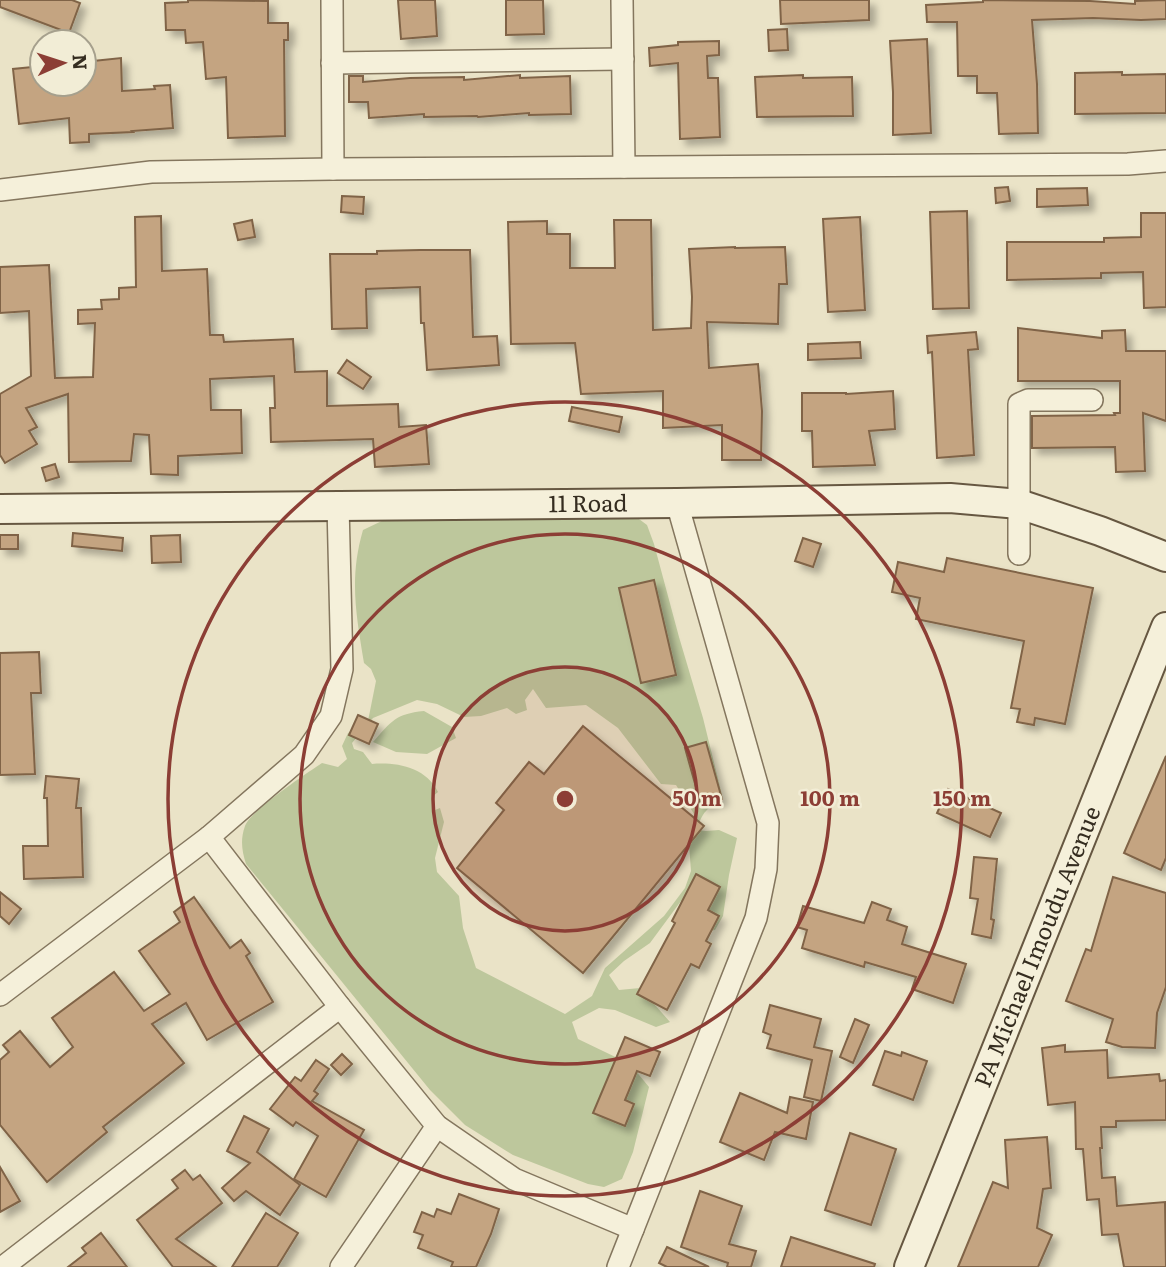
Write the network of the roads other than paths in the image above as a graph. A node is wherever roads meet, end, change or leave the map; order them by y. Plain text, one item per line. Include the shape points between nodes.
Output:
1 (332, 0) edge
2 (622, 0) edge
3 (623, 59) junction
4 (332, 63) junction
5 (1166, 161) edge
6 (624, 167) junction
7 (333, 169) junction
8 (0, 190) edge
9 (1092, 400) dead end
10 (677, 503) junction
11 (1019, 504) junction
12 (338, 505) junction
13 (0, 509) edge
14 (1019, 554) dead end
15 (1166, 557) edge
16 (1166, 627) edge
17 (209, 837) junction
18 (4, 983) edge
19 (340, 1007) junction
20 (436, 1126) junction
21 (633, 1229) junction
22 (3, 1267) edge
23 (341, 1267) edge
24 (618, 1267) edge
25 (909, 1267) edge

1 - 4 street
2 - 3 street
3 - 4 street
3 - 6 street
4 - 7 street
5 - 6 street
6 - 7 street
7 - 8 street via 151,172
9 - 11 street via 1028,400 1019,404
10 - 11 street, 11 Road via 950,498
10 - 12 street, 11 Road
10 - 21 street via 768,823 766,869 755,918
11 - 14 street
11 - 15 street, 11 Road
12 - 13 street, 11 Road
12 - 17 street via 342,669 331,716 304,755
16 - 25 street, PA Michael Imoudu Avenue
17 - 18 street
17 - 19 street
19 - 20 street
19 - 22 street
20 - 21 street via 514,1179
20 - 23 street
21 - 24 street

